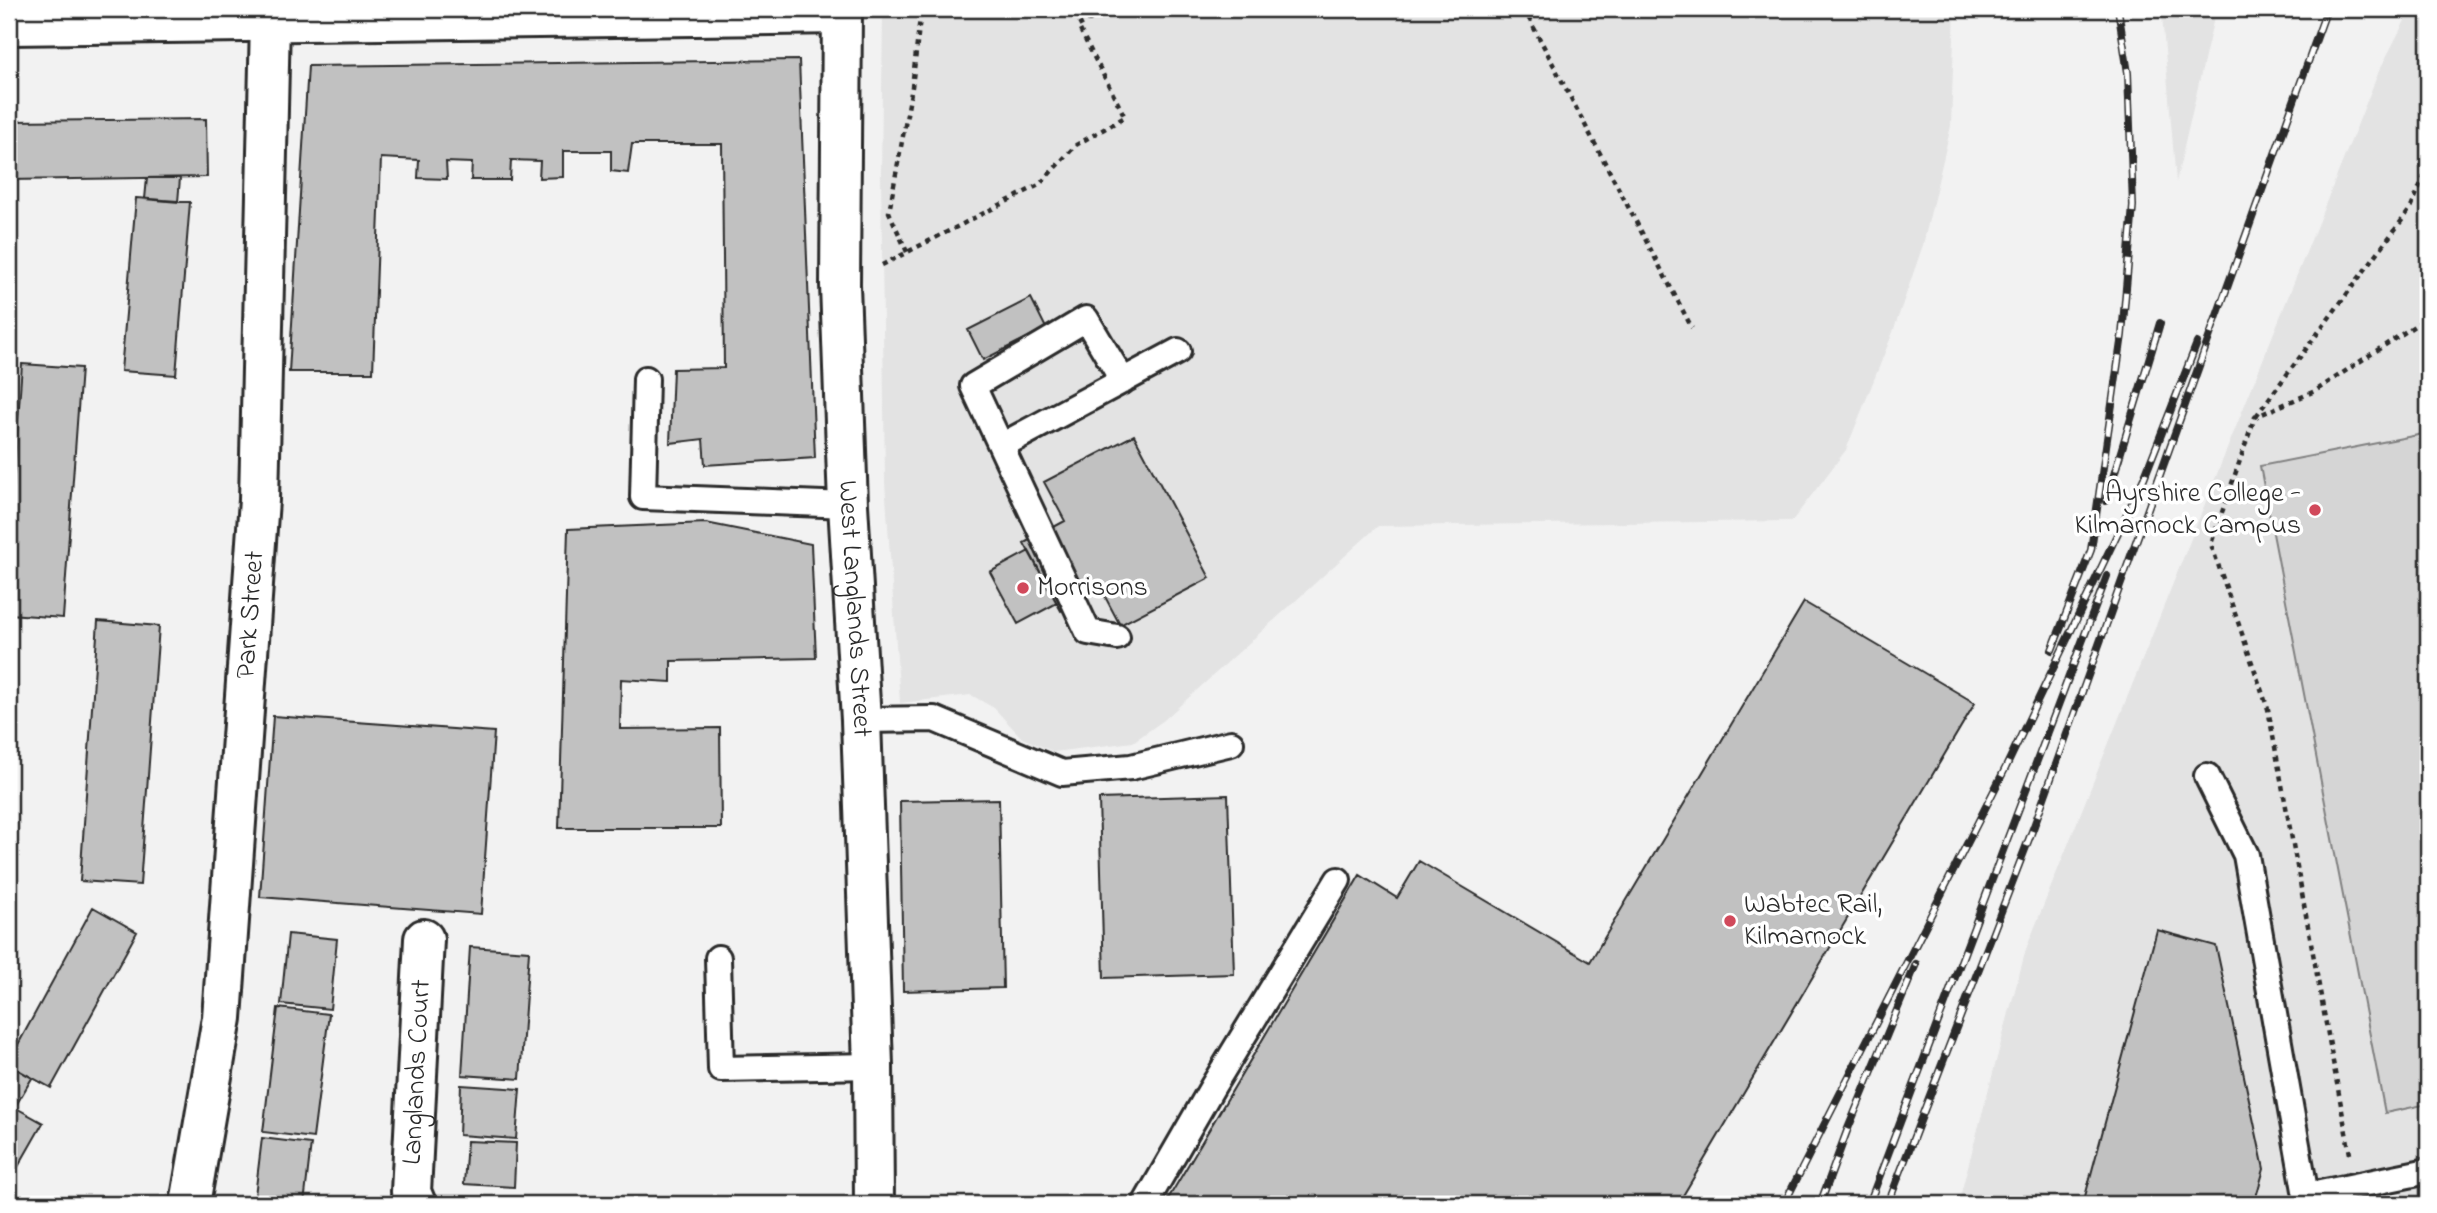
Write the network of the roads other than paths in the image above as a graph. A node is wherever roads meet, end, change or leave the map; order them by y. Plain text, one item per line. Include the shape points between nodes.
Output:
1 (842, 12) edge
2 (398, 14) edge
3 (270, 21) junction
4 (9, 25) edge
5 (1178, 351) dead end
6 (646, 379) dead end
7 (1123, 381) junction
8 (1001, 446) junction
9 (848, 505) junction
10 (1117, 637) dead end
11 (861, 720) junction
12 (1231, 743) dead end
13 (2207, 776) dead end
14 (1338, 880) dead end
15 (424, 939) dead end
16 (718, 958) dead end
17 (873, 1066) junction
18 (2428, 1171) edge
19 (190, 1204) edge
20 (416, 1204) edge
21 (874, 1204) edge
22 (1145, 1204) edge

1 - 2 street
1 - 9 street, West Langlands Street via 840,285
2 - 3 street
3 - 4 street
3 - 19 street, Park Street via 259,500 222,1018
5 - 7 lane
6 - 9 lane via 643,497
7 - 8 lane
7 - 8 lane via 1086,319 973,386
8 - 10 lane via 1088,632
9 - 11 street, West Langlands Street
11 - 12 lane via 933,719 1062,773 1131,767
11 - 17 street, West Langlands Street
13 - 18 lane via 2246,855 2306,1196
14 - 22 lane
15 - 20 street, Langlands Court via 411,1192
16 - 17 lane via 721,1069
17 - 21 street, West Langlands Street

